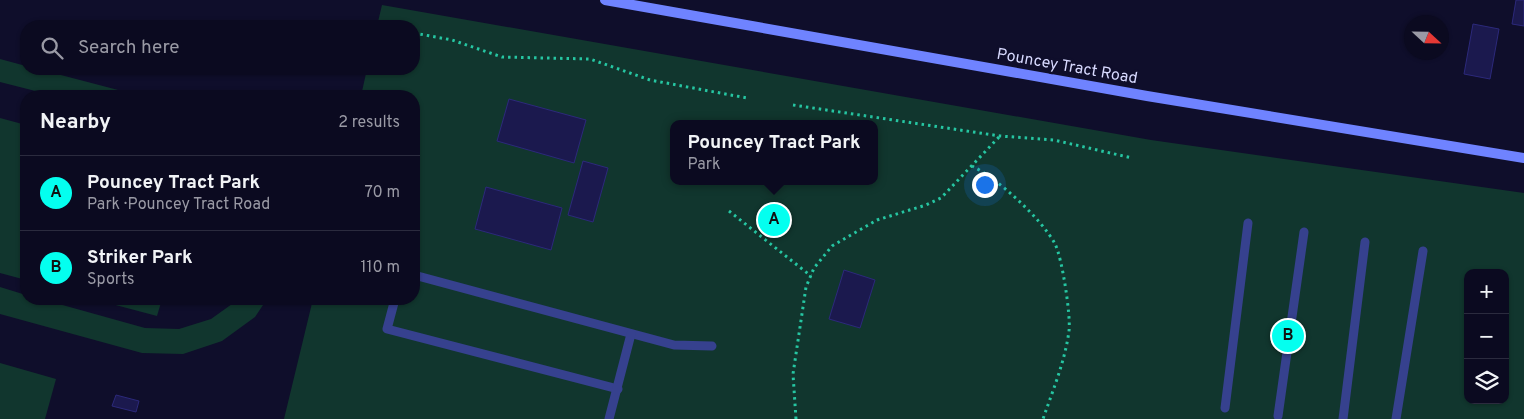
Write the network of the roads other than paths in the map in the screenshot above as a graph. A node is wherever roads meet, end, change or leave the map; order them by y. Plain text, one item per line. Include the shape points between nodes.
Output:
1 (605, 0) edge
2 (1524, 158) edge
3 (1248, 223) dead end
4 (1304, 232) dead end
5 (1366, 242) dead end
6 (1423, 251) dead end
7 (420, 277) edge
8 (393, 305) edge
9 (631, 334) junction
10 (712, 346) dead end
11 (618, 389) junction
12 (1225, 408) dead end
13 (1278, 416) dead end
14 (609, 419) edge
15 (1343, 419) edge
16 (1396, 419) edge

1 - 2 main road, Pouncey Tract Road via 1147,96
3 - 12 lane
4 - 13 lane
5 - 15 lane
6 - 16 lane
7 - 9 lane
8 - 11 lane via 387,329
9 - 10 lane via 684,347
9 - 11 lane
11 - 14 lane

